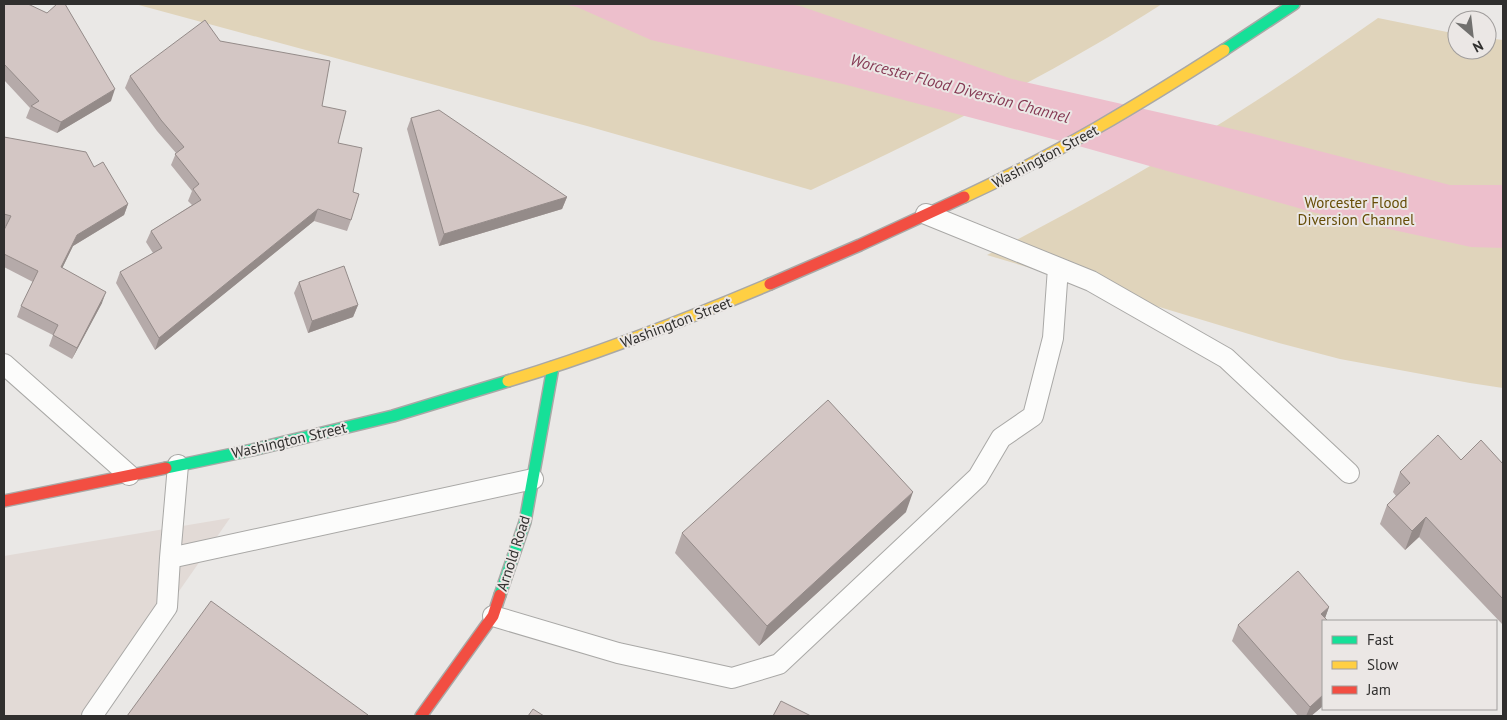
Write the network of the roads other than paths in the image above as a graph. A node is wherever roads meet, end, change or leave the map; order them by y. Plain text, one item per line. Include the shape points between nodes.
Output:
1 (1294, 4) edge
2 (926, 214) junction
3 (1058, 268) junction
4 (4, 364) edge
5 (553, 368) junction
6 (178, 465) junction
7 (1349, 473) dead end
8 (129, 475) junction
9 (533, 479) junction
10 (4, 500) edge
11 (170, 558) junction
12 (493, 616) junction
13 (92, 716) edge
14 (421, 716) edge

1 - 2 main road, Washington Street via 1101,127 1016,173
2 - 3 lane
2 - 5 main road, Washington Street via 709,310
3 - 7 lane via 1091,281 1226,358
3 - 12 lane via 1053,338 1033,416 1001,438 978,477 779,664 732,678 618,653
4 - 8 lane
5 - 6 main road, Washington Street via 393,416
5 - 9 main road, Arnold Road
6 - 8 main road, Washington Street
6 - 11 lane
8 - 10 main road, Washington Street
9 - 11 lane
9 - 12 main road, Arnold Road via 525,522
11 - 13 lane via 167,608
12 - 14 main road, Arnold Road

